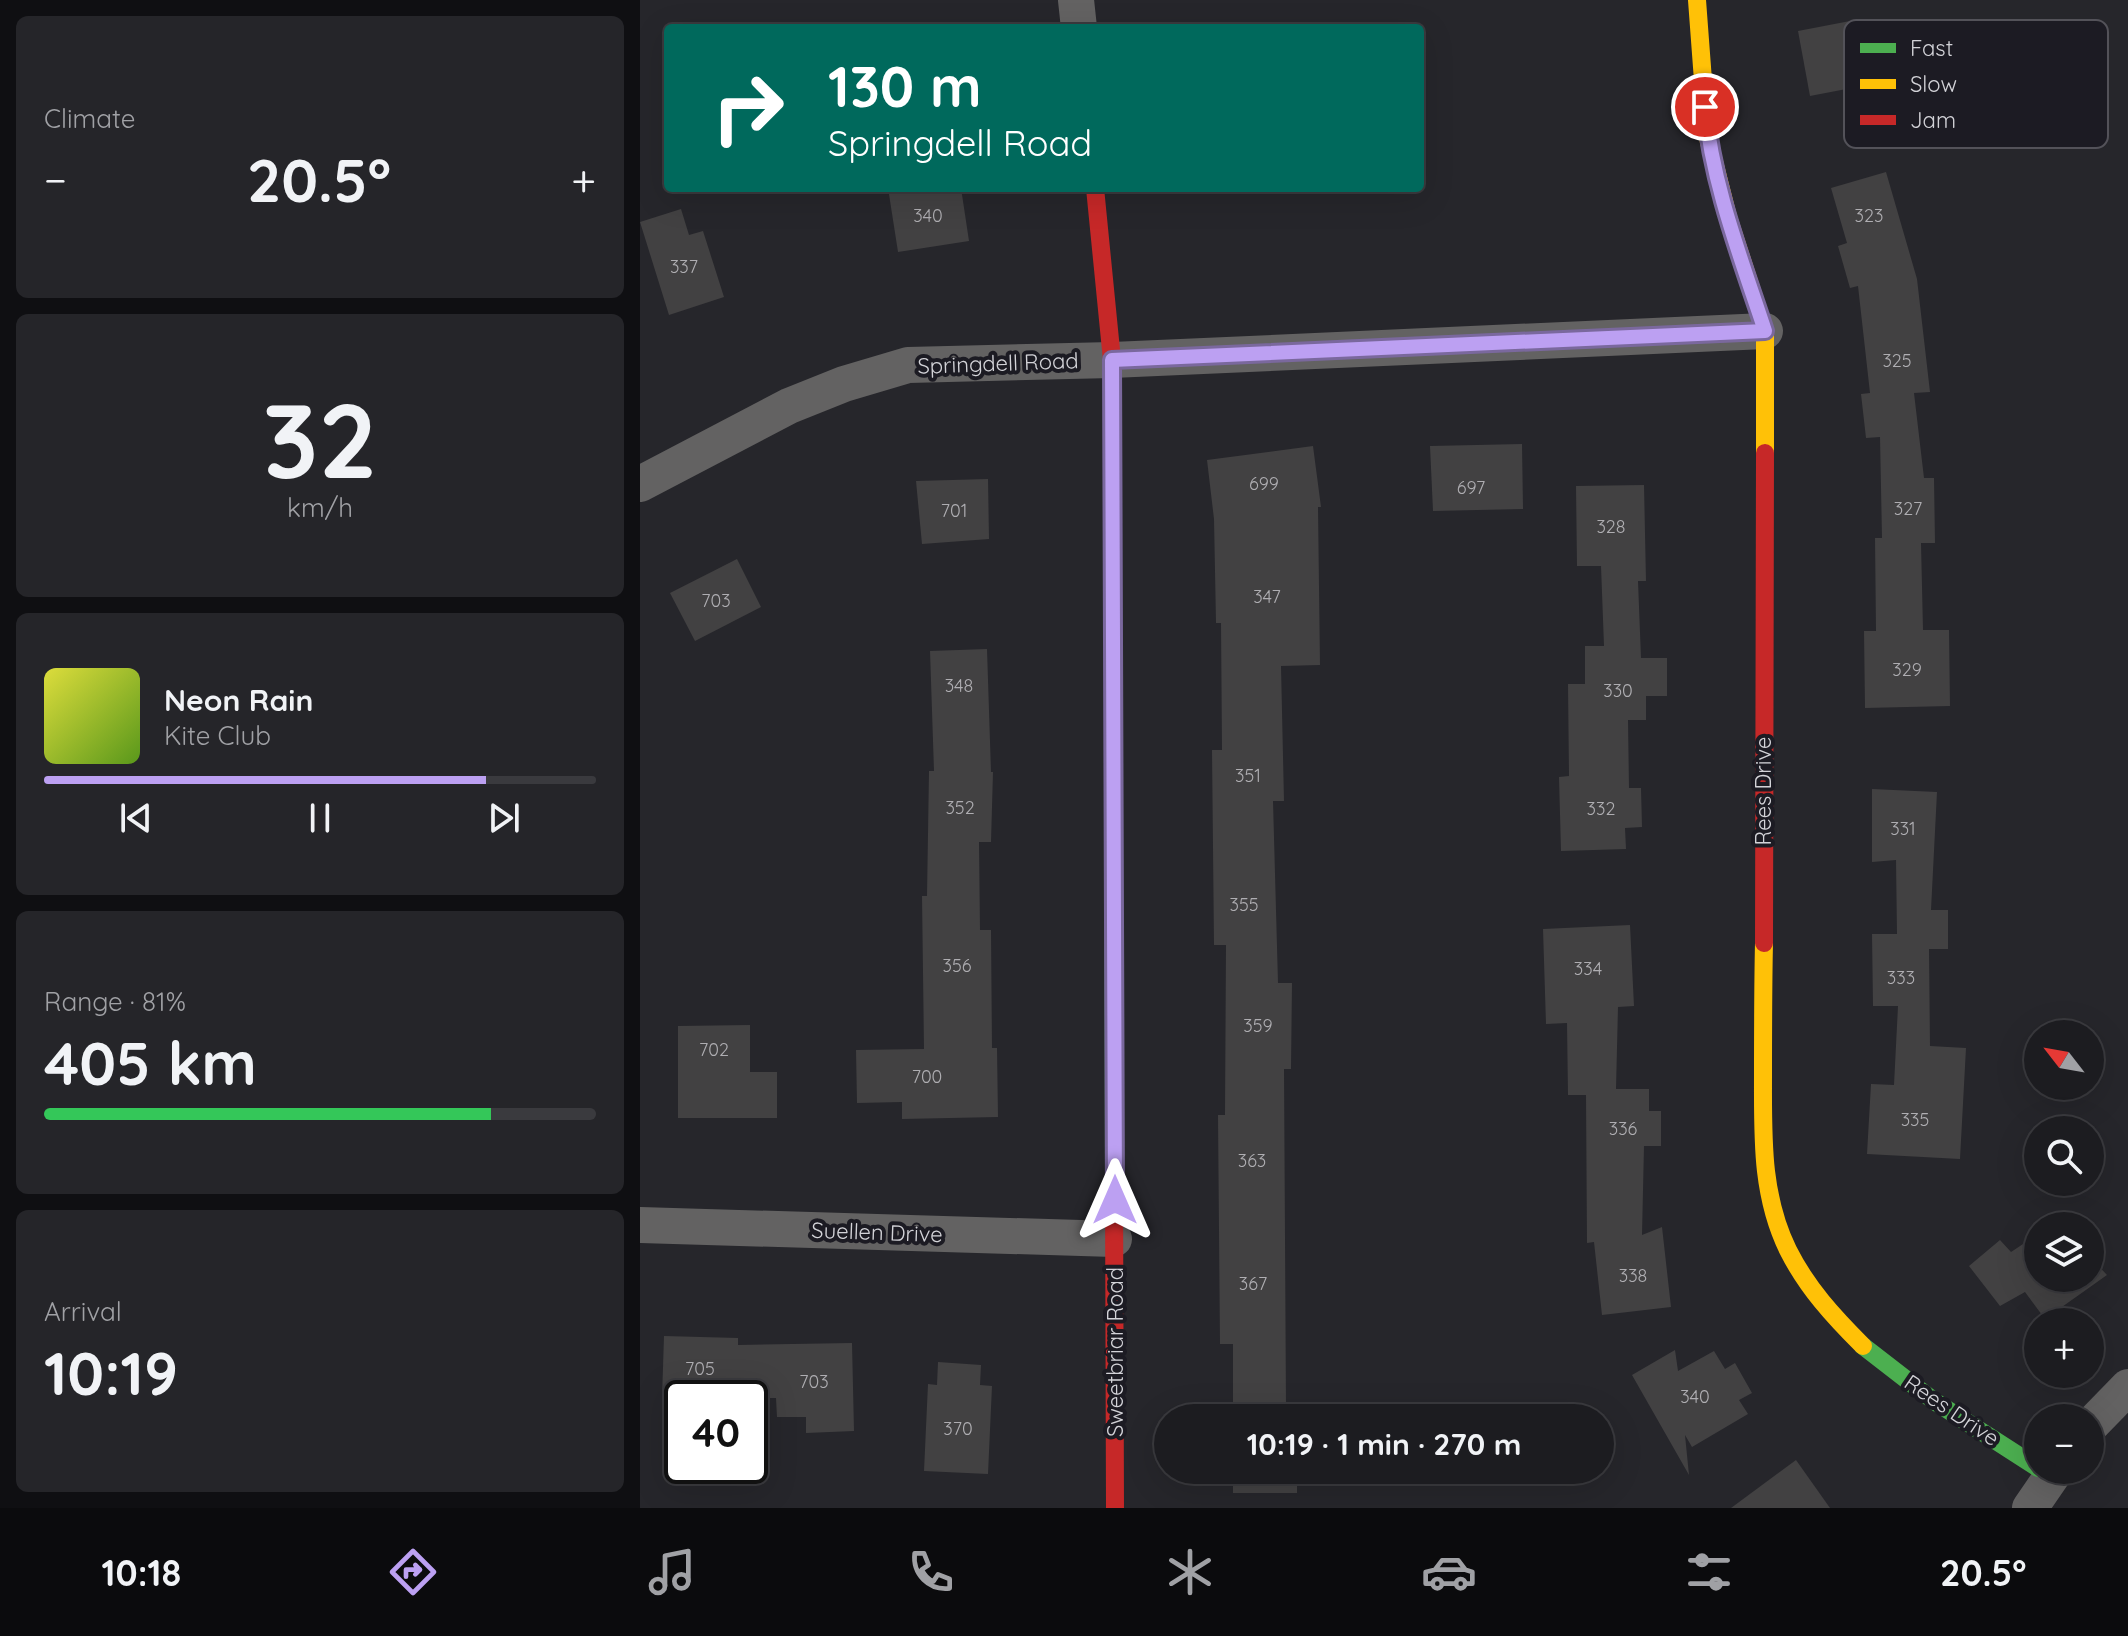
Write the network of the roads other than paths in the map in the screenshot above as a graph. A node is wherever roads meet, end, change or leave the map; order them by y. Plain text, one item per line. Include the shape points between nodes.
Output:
1 (1076, 0) edge
2 (1697, 0) edge
3 (1079, 24) edge
4 (1095, 192) edge
5 (1765, 331) junction
6 (1112, 360) junction
7 (645, 469) edge
8 (640, 1225) edge
9 (1114, 1239) junction
10 (2128, 1387) edge
11 (2104, 1412) edge
12 (2024, 1456) edge
13 (2041, 1484) edge
14 (1115, 1508) edge
15 (2030, 1508) edge

1 - 3 street
2 - 5 street, Rees Drive via 1707,134
4 - 6 street, Sweetbriar Road
5 - 6 street, Springdell Road
5 - 12 street, Rees Drive via 1763,1161 1771,1209 1802,1275 1853,1336 1903,1377
6 - 7 street, Springdell Road via 908,365 844,384
6 - 9 street, Sweetbriar Road
8 - 9 street, Suellen Drive
9 - 14 street, Sweetbriar Road
10 - 11 street
13 - 15 street

